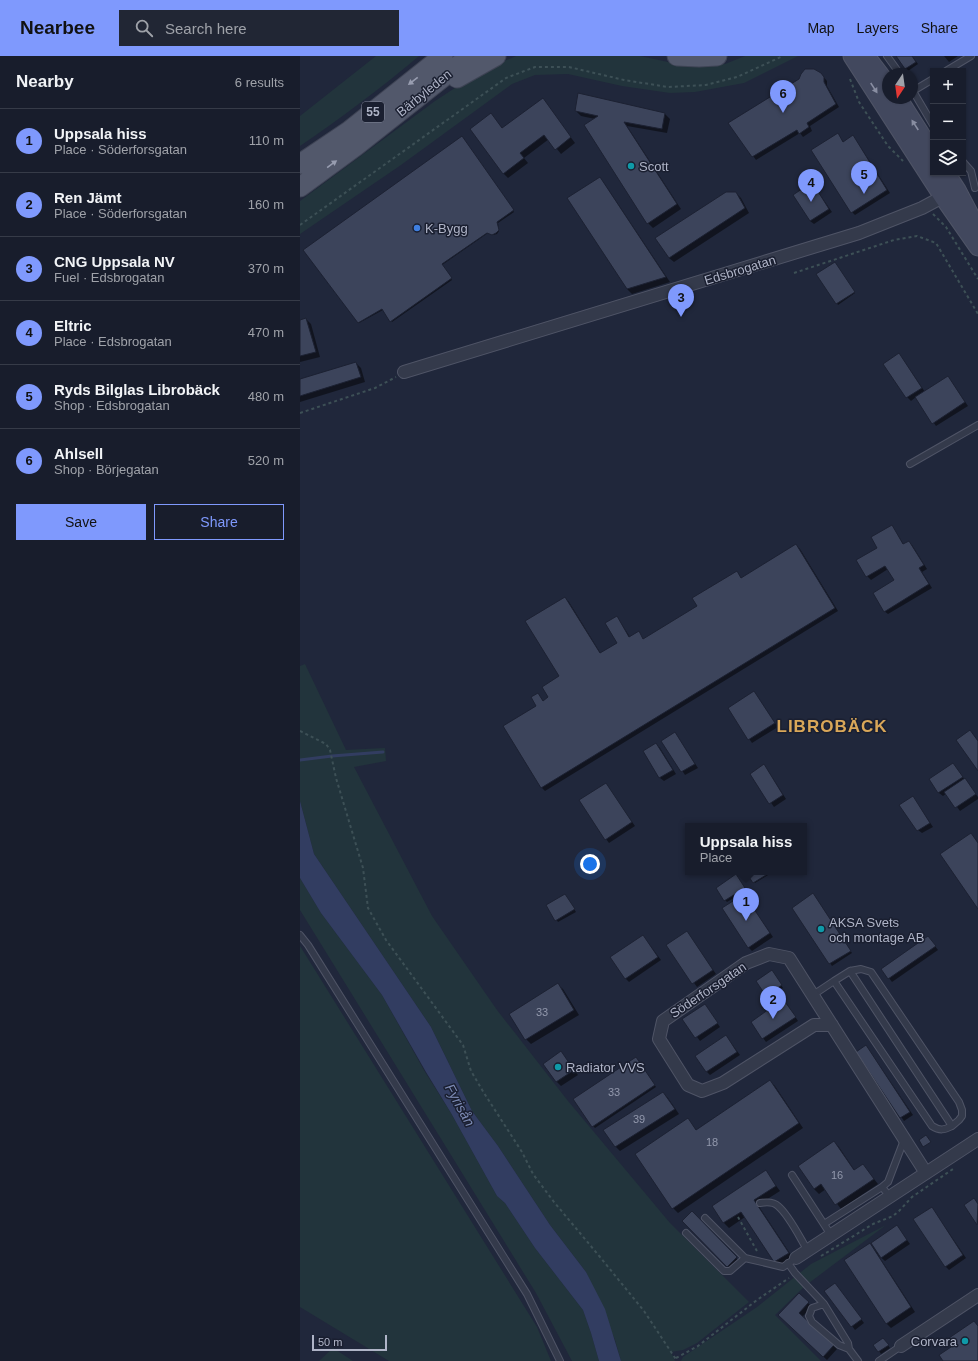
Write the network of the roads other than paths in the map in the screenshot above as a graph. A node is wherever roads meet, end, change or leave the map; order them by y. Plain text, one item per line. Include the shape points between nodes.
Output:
1 (443, 56) edge
2 (470, 56) edge
3 (496, 56) edge
4 (677, 56) edge
5 (716, 56) edge
6 (852, 56) edge
7 (866, 56) edge
8 (887, 56) edge
9 (970, 56) edge
10 (896, 68) edge
11 (951, 68) edge
12 (882, 77) edge
13 (930, 81) edge
14 (918, 87) edge
15 (428, 90) junction
16 (913, 104) edge
17 (917, 104) edge
18 (930, 121) edge
19 (930, 146) edge
20 (300, 164) edge
21 (966, 165) edge
22 (949, 176) edge
23 (300, 187) edge
24 (964, 190) edge
25 (978, 230) edge
26 (978, 247) edge
27 (404, 372) road end
28 (978, 425) edge
29 (910, 464) dead end
30 (300, 935) edge
31 (850, 971) junction
32 (834, 981) junction
33 (812, 995) junction
34 (832, 1025) junction
35 (952, 1126) junction
36 (905, 1138) junction
37 (978, 1139) edge
38 (926, 1173) junction
39 (792, 1175) dead end
40 (882, 1187) junction
41 (890, 1197) junction
42 (760, 1203) dead end
43 (705, 1218) dead end
44 (824, 1224) junction
45 (686, 1234) dead end
46 (832, 1235) junction
47 (812, 1255) junction
48 (745, 1258) junction
49 (792, 1261) junction
50 (978, 1295) edge
51 (824, 1304) junction
52 (902, 1346) joint
53 (849, 1349) junction
54 (560, 1361) edge
55 (858, 1361) edge
56 (879, 1361) edge

1 -> 20 main road, Bärbyleden / 55 via 349,130
2 - 15 main road, Bärbyleden / 55
3 - 15 main road via 459,77
4 - 5 main road
6 -> 24 main road
7 - 12 main road
8 - 10 lane
9 - 11 lane
13 - 14 lane
23 -> 15 main road, Bärbyleden / 55
19 -> 16 main road
17 - 18 lane
21 - 24 lane via 971,171
22 - 24 main road
24 - 25 main road
24 - 26 main road
24 - 27 street, Edsbrogatan via 859,233
28 - 29 lane
30 - 54 lane via 527,1294
31 - 32 lane
31 - 35 lane
31 - 35 lane via 861,969 872,972 959,1102 962,1116
32 - 33 lane
32 - 35 lane via 932,1126 938,1130
33 - 34 street, Söderforsgatan
33 - 34 street, Söderforsgatan via 789,958 769,954 746,963 663,1021 659,1039 688,1085 702,1091 723,1083 814,1025
34 - 36 street, Söderforsgatan
36 - 38 street, Söderforsgatan
36 - 40 lane via 888,1182
37 - 38 street
38 - 41 street
39 - 44 lane
40 - 41 lane
40 - 44 lane
41 - 46 street
42 - 47 lane via 778,1205
43 - 48 lane
44 - 46 lane
45 - 48 lane via 724,1271 730,1271
46 - 47 street
47 - 49 street
48 - 49 lane via 783,1266
49 - 51 lane via 795,1273
50 - 52 street
51 - 53 lane via 848,1343
51 - 53 lane via 812,1308 809,1316 812,1322 839,1345
52 - 56 lane
53 - 55 lane

